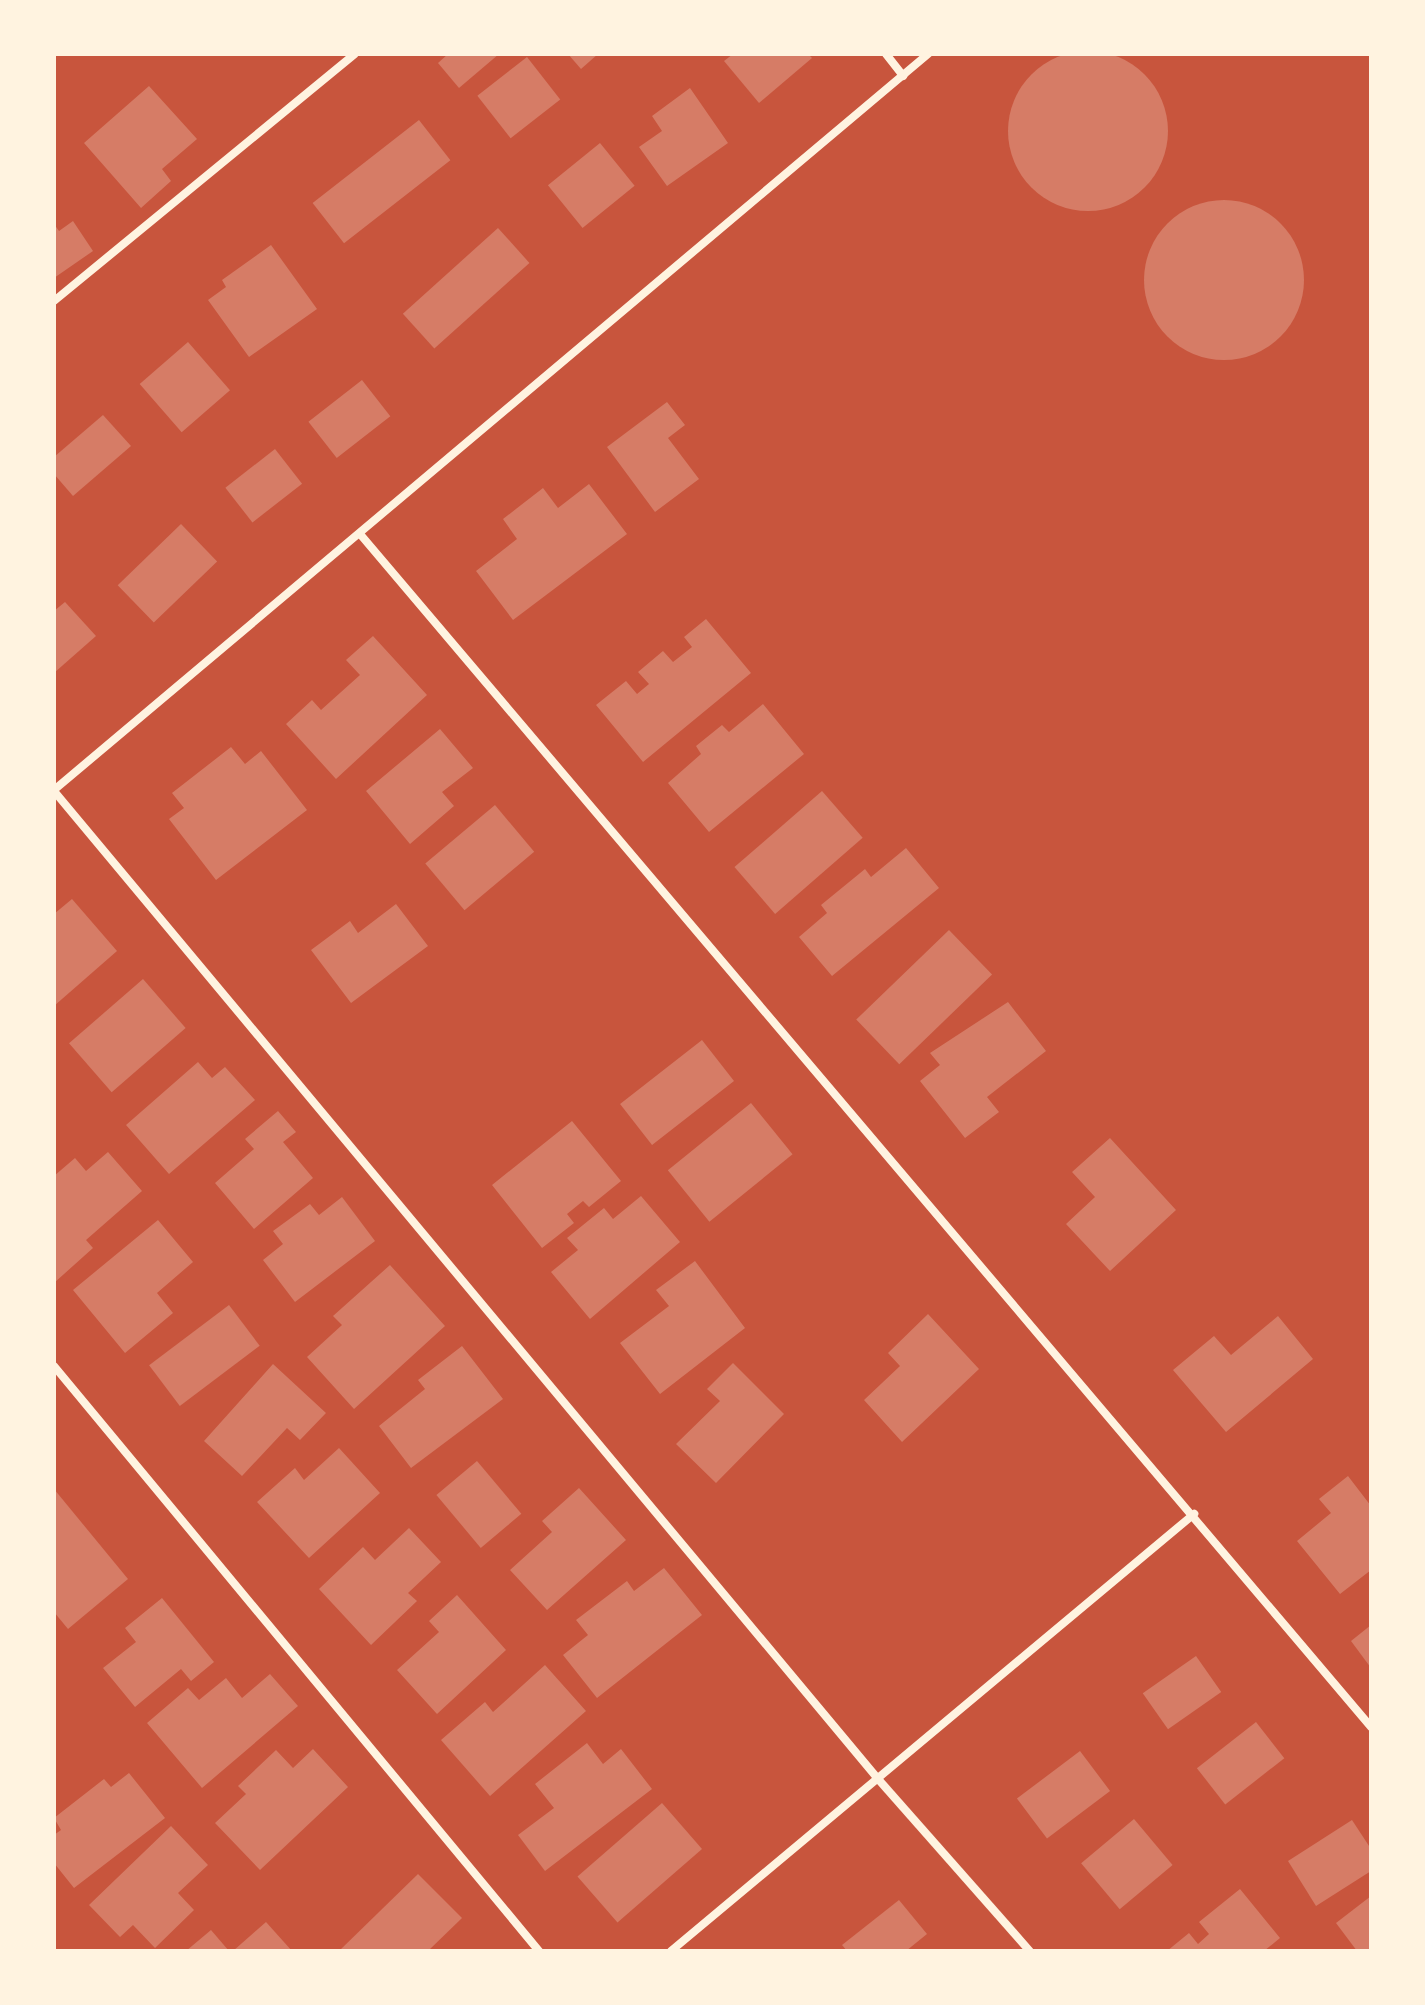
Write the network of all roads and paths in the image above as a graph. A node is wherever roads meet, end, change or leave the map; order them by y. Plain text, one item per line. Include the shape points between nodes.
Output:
1 (355, 54) edge
2 (886, 54) edge
3 (928, 54) edge
4 (903, 76) junction
5 (54, 301) edge
6 (360, 534) junction
7 (54, 790) edge
8 (54, 1366) edge
9 (1194, 1514) junction
10 (1371, 1727) edge
11 (879, 1780) junction
12 (539, 1951) edge
13 (671, 1951) edge
14 (1030, 1951) edge

1 - 5 street
2 - 4 street
3 - 4 street
4 - 6 street
6 - 7 street
6 - 9 street
7 - 11 street
8 - 12 street
9 - 10 street
9 - 11 street
11 - 13 street
11 - 14 street

